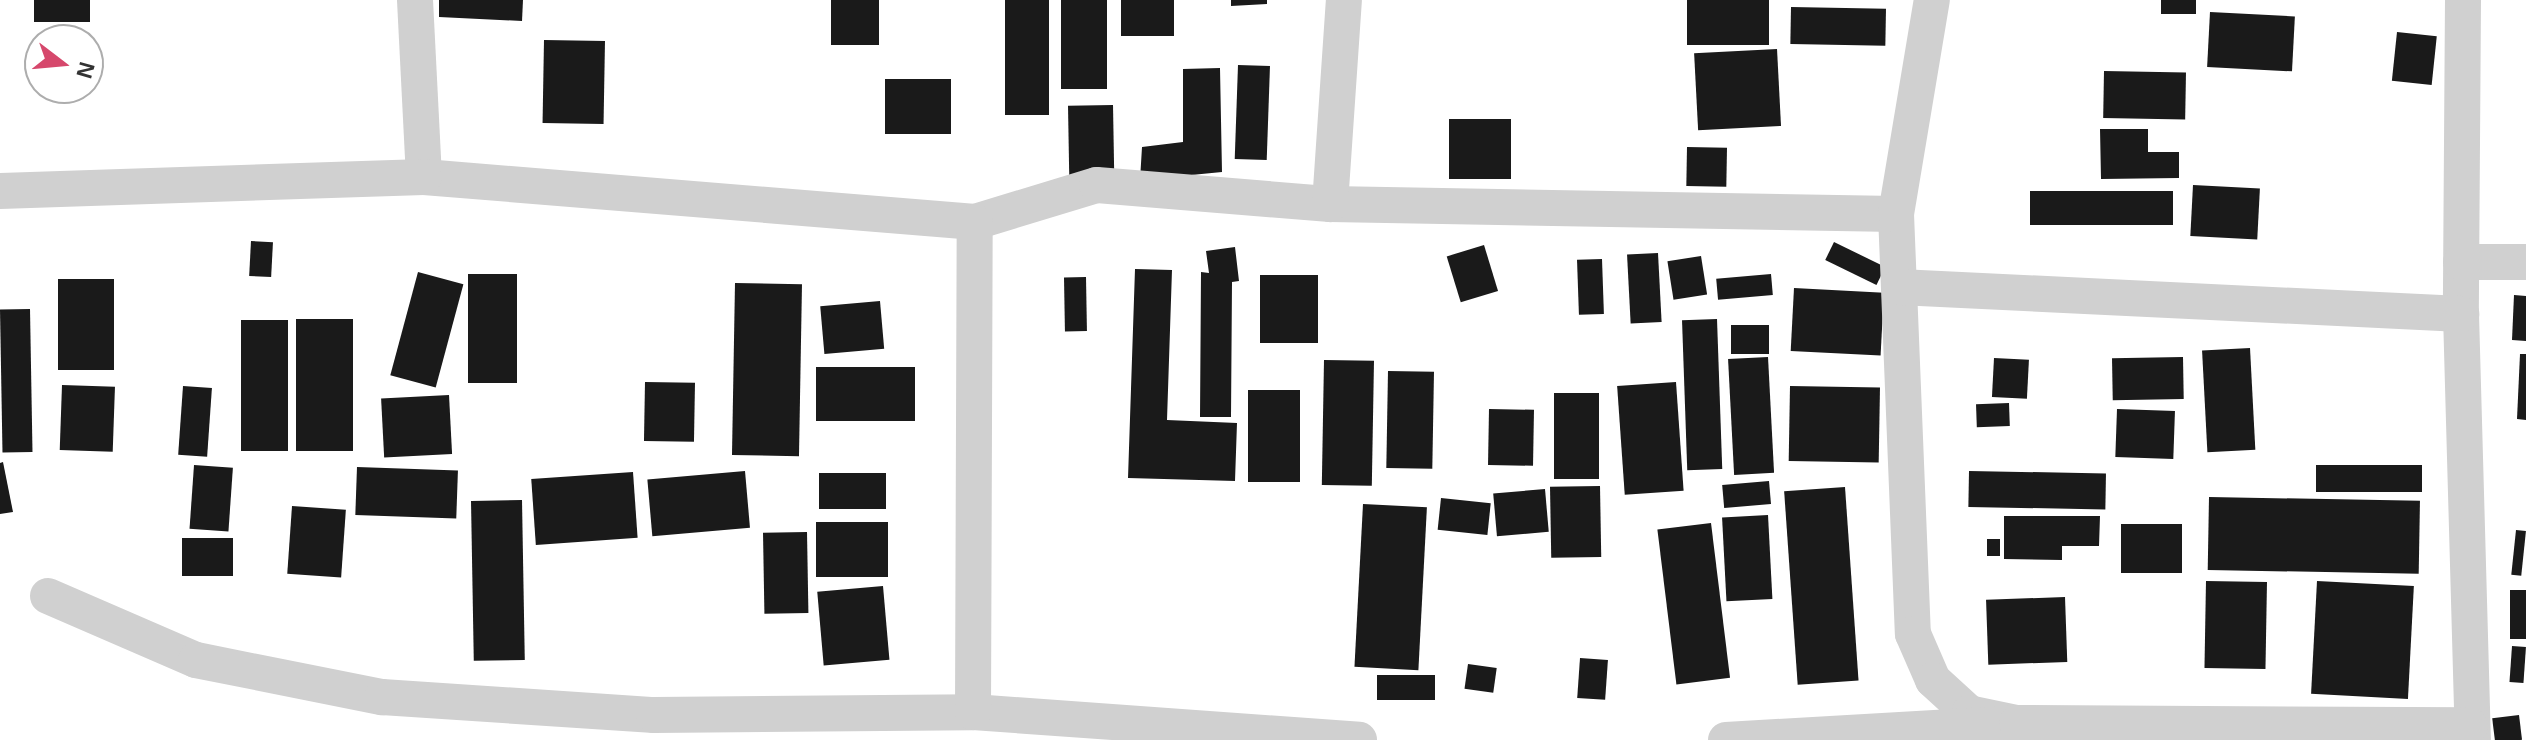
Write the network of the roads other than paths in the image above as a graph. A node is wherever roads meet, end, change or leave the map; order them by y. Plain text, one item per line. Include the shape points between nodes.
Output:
1 (415, 0) edge
2 (1344, 0) edge
3 (1932, 0) edge
4 (2463, 0) edge
5 (424, 177) junction
6 (0, 191) edge
7 (1330, 204) junction
8 (1896, 214) junction
9 (975, 222) junction
10 (2461, 262) junction
11 (2526, 262) edge
12 (1899, 287) junction
13 (2461, 314) junction
14 (48, 596) dead end
15 (973, 712) junction
16 (2017, 723) junction
17 (2472, 732) edge
18 (1359, 740) edge
19 (1726, 740) edge

1 - 5 street
2 - 7 street
3 - 8 street
4 - 10 street
5 - 6 street
5 - 9 street
7 - 8 street
7 - 9 street via 1097,185
8 - 12 street
9 - 15 street
10 - 11 street
10 - 13 street
12 - 13 street
12 - 16 street via 1913,634 1933,680 1969,713
13 - 17 street
14 - 15 street via 196,660 382,697 654,715
15 - 18 street
16 - 17 street
16 - 19 street

